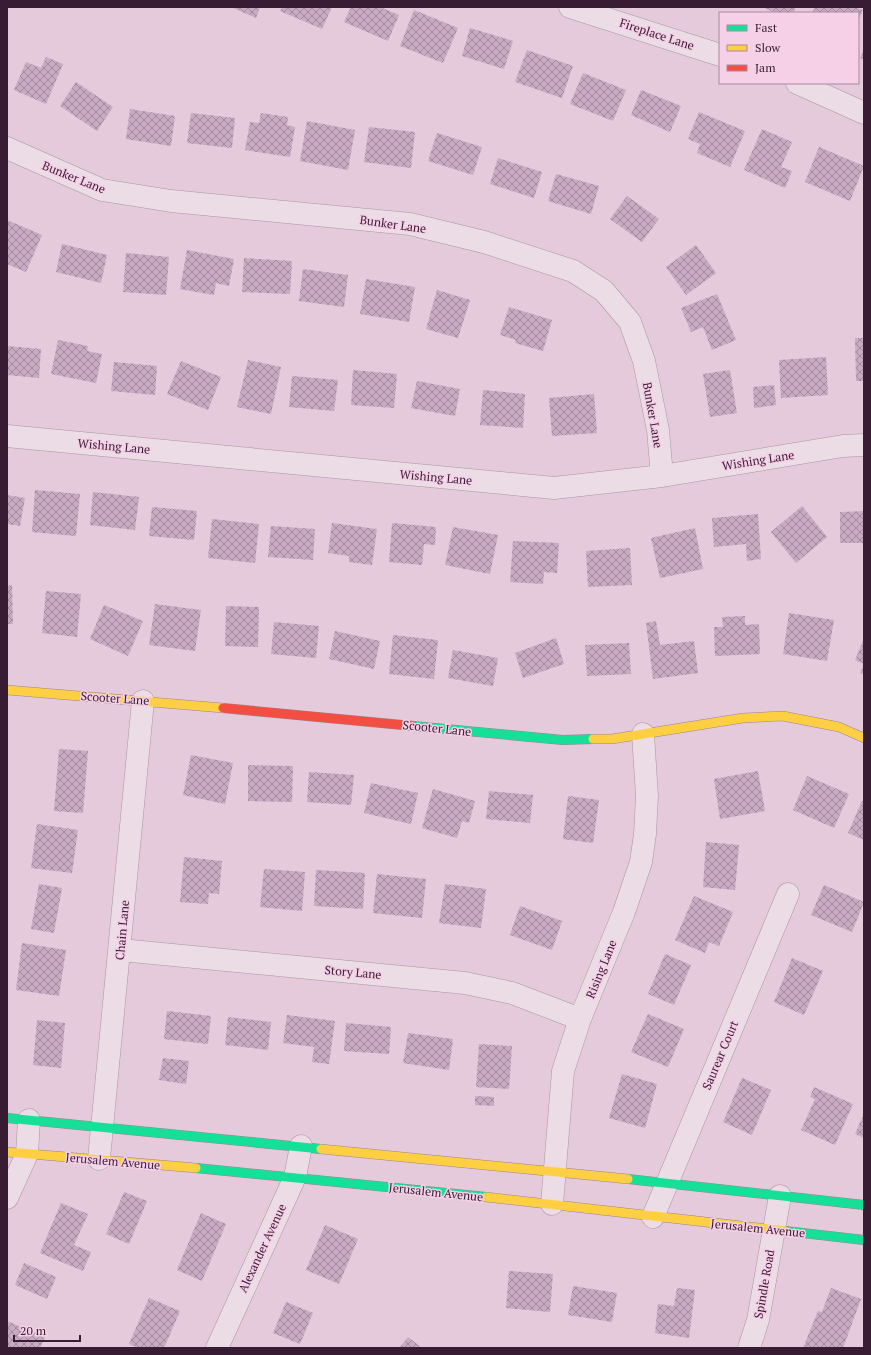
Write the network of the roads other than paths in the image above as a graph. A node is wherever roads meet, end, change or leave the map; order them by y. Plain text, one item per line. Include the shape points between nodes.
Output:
1 (570, 7) edge
2 (719, 54) edge
3 (799, 84) edge
4 (864, 113) edge
5 (7, 148) edge
6 (7, 436) edge
7 (864, 445) edge
8 (662, 476) junction
9 (7, 690) edge
10 (143, 701) junction
11 (644, 734) junction
12 (864, 738) edge
13 (788, 894) dead end
14 (121, 950) junction
15 (580, 1019) junction
16 (7, 1118) edge
17 (29, 1120) junction
18 (103, 1127) junction
19 (301, 1146) junction
20 (17, 1153) edge
21 (99, 1159) junction
22 (554, 1172) junction
23 (294, 1177) junction
24 (667, 1183) junction
25 (780, 1196) junction
26 (7, 1198) edge
27 (552, 1204) junction
28 (864, 1205) edge
29 (653, 1217) junction
30 (774, 1230) junction
31 (864, 1240) edge
32 (216, 1348) edge
33 (749, 1348) edge

1 - 2 street, Fireplace Lane
3 - 4 street
5 - 8 street, Bunker Lane via 102,190 170,201 410,224 484,242 574,271 604,291 630,322 644,361 658,430
6 - 8 street, Wishing Lane via 554,488
7 - 8 street, Wishing Lane via 843,446
9 - 10 main road, Scooter Lane
10 - 11 main road, Scooter Lane via 563,740 612,739
10 - 14 street, Chain Lane
11 - 12 main road, Scooter Lane via 743,718 783,716 840,728
11 - 15 street, Rising Lane via 647,796 645,834 640,862 624,912
13 - 24 street, Saurear Court
14 - 15 street, Story Lane via 465,983 512,993
14 - 18 street, Chain Lane
15 - 22 street, Rising Lane via 563,1070
16 - 17 main road
17 - 18 main road
17 - 20 street
18 - 19 main road
18 - 21 street, Chain Lane
19 - 22 main road
19 - 23 street, Alexander Avenue
20 - 21 main road, Jerusalem Avenue
20 - 26 street
21 - 23 main road, Jerusalem Avenue
22 - 24 main road
22 - 27 street, Rising Lane
23 - 27 main road, Jerusalem Avenue
23 - 32 street, Alexander Avenue
24 - 25 main road
24 - 29 street, Saurear Court
25 - 28 main road
25 - 30 street, Spindle Road
27 - 29 main road, Jerusalem Avenue
29 - 30 main road, Jerusalem Avenue
30 - 31 main road, Jerusalem Avenue
30 - 33 street, Spindle Road via 758,1320

